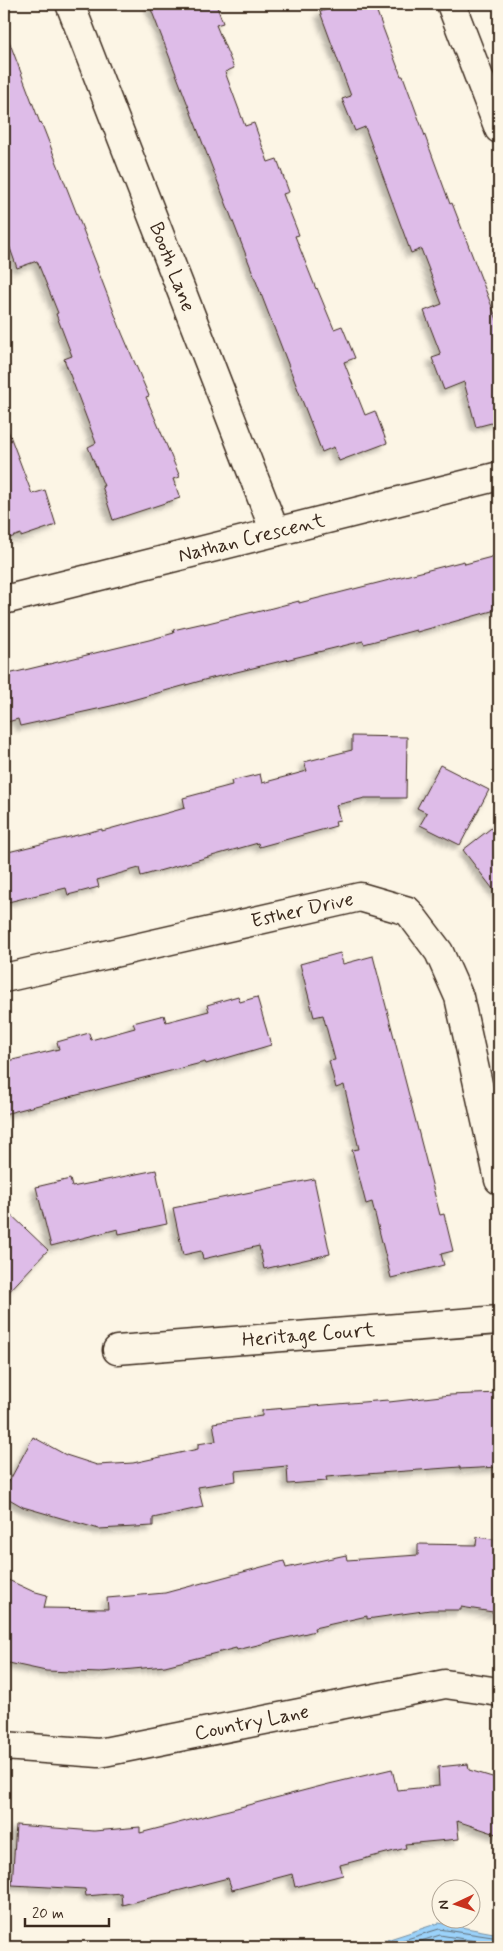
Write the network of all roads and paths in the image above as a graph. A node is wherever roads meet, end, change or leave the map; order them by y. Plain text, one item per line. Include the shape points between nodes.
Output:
1 (70, 4) edge
2 (450, 4) edge
3 (499, 129) edge
4 (499, 476) edge
5 (275, 532) junction
6 (4, 600) edge
7 (4, 978) edge
8 (499, 1180) edge
9 (499, 1320) edge
10 (118, 1350) dead end
11 (499, 1692) edge
12 (4, 1746) edge

1 - 5 street, Booth Lane
2 - 3 street
4 - 5 street, Nathan Crescent
5 - 6 street, Nathan Crescent
7 - 8 street, Esther Drive via 360,897 408,911 439,952 459,997
9 - 10 street, Heritage Court
11 - 12 street, Country Lane via 445,1684 99,1754

